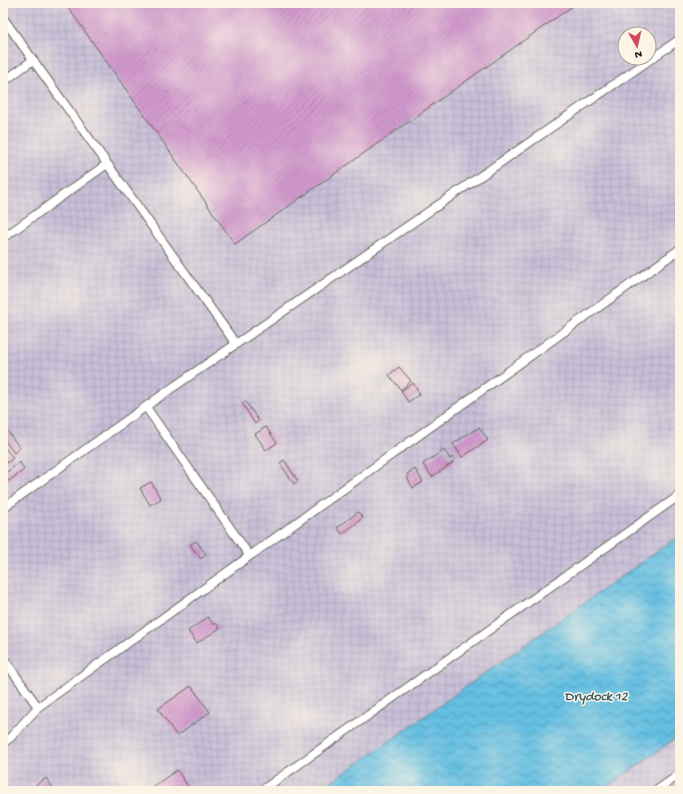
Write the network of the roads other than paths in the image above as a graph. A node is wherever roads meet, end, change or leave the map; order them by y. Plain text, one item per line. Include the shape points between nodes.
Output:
1 (3, 18) edge
2 (680, 39) edge
3 (33, 60) junction
4 (3, 82) edge
5 (107, 164) junction
6 (3, 238) edge
7 (680, 249) edge
8 (236, 344) junction
9 (146, 407) junction
10 (680, 495) edge
11 (3, 508) edge
12 (249, 556) junction
13 (3, 658) edge
14 (38, 706) junction
15 (3, 743) edge
16 (680, 774) edge
17 (261, 791) edge
18 (656, 791) edge

1 - 3 lane
2 - 8 lane
3 - 4 lane
3 - 5 lane
5 - 6 lane
5 - 8 lane
7 - 12 lane
8 - 9 lane
9 - 11 lane
9 - 12 lane
10 - 17 lane
12 - 14 lane
13 - 14 lane
14 - 15 lane
16 - 18 lane

